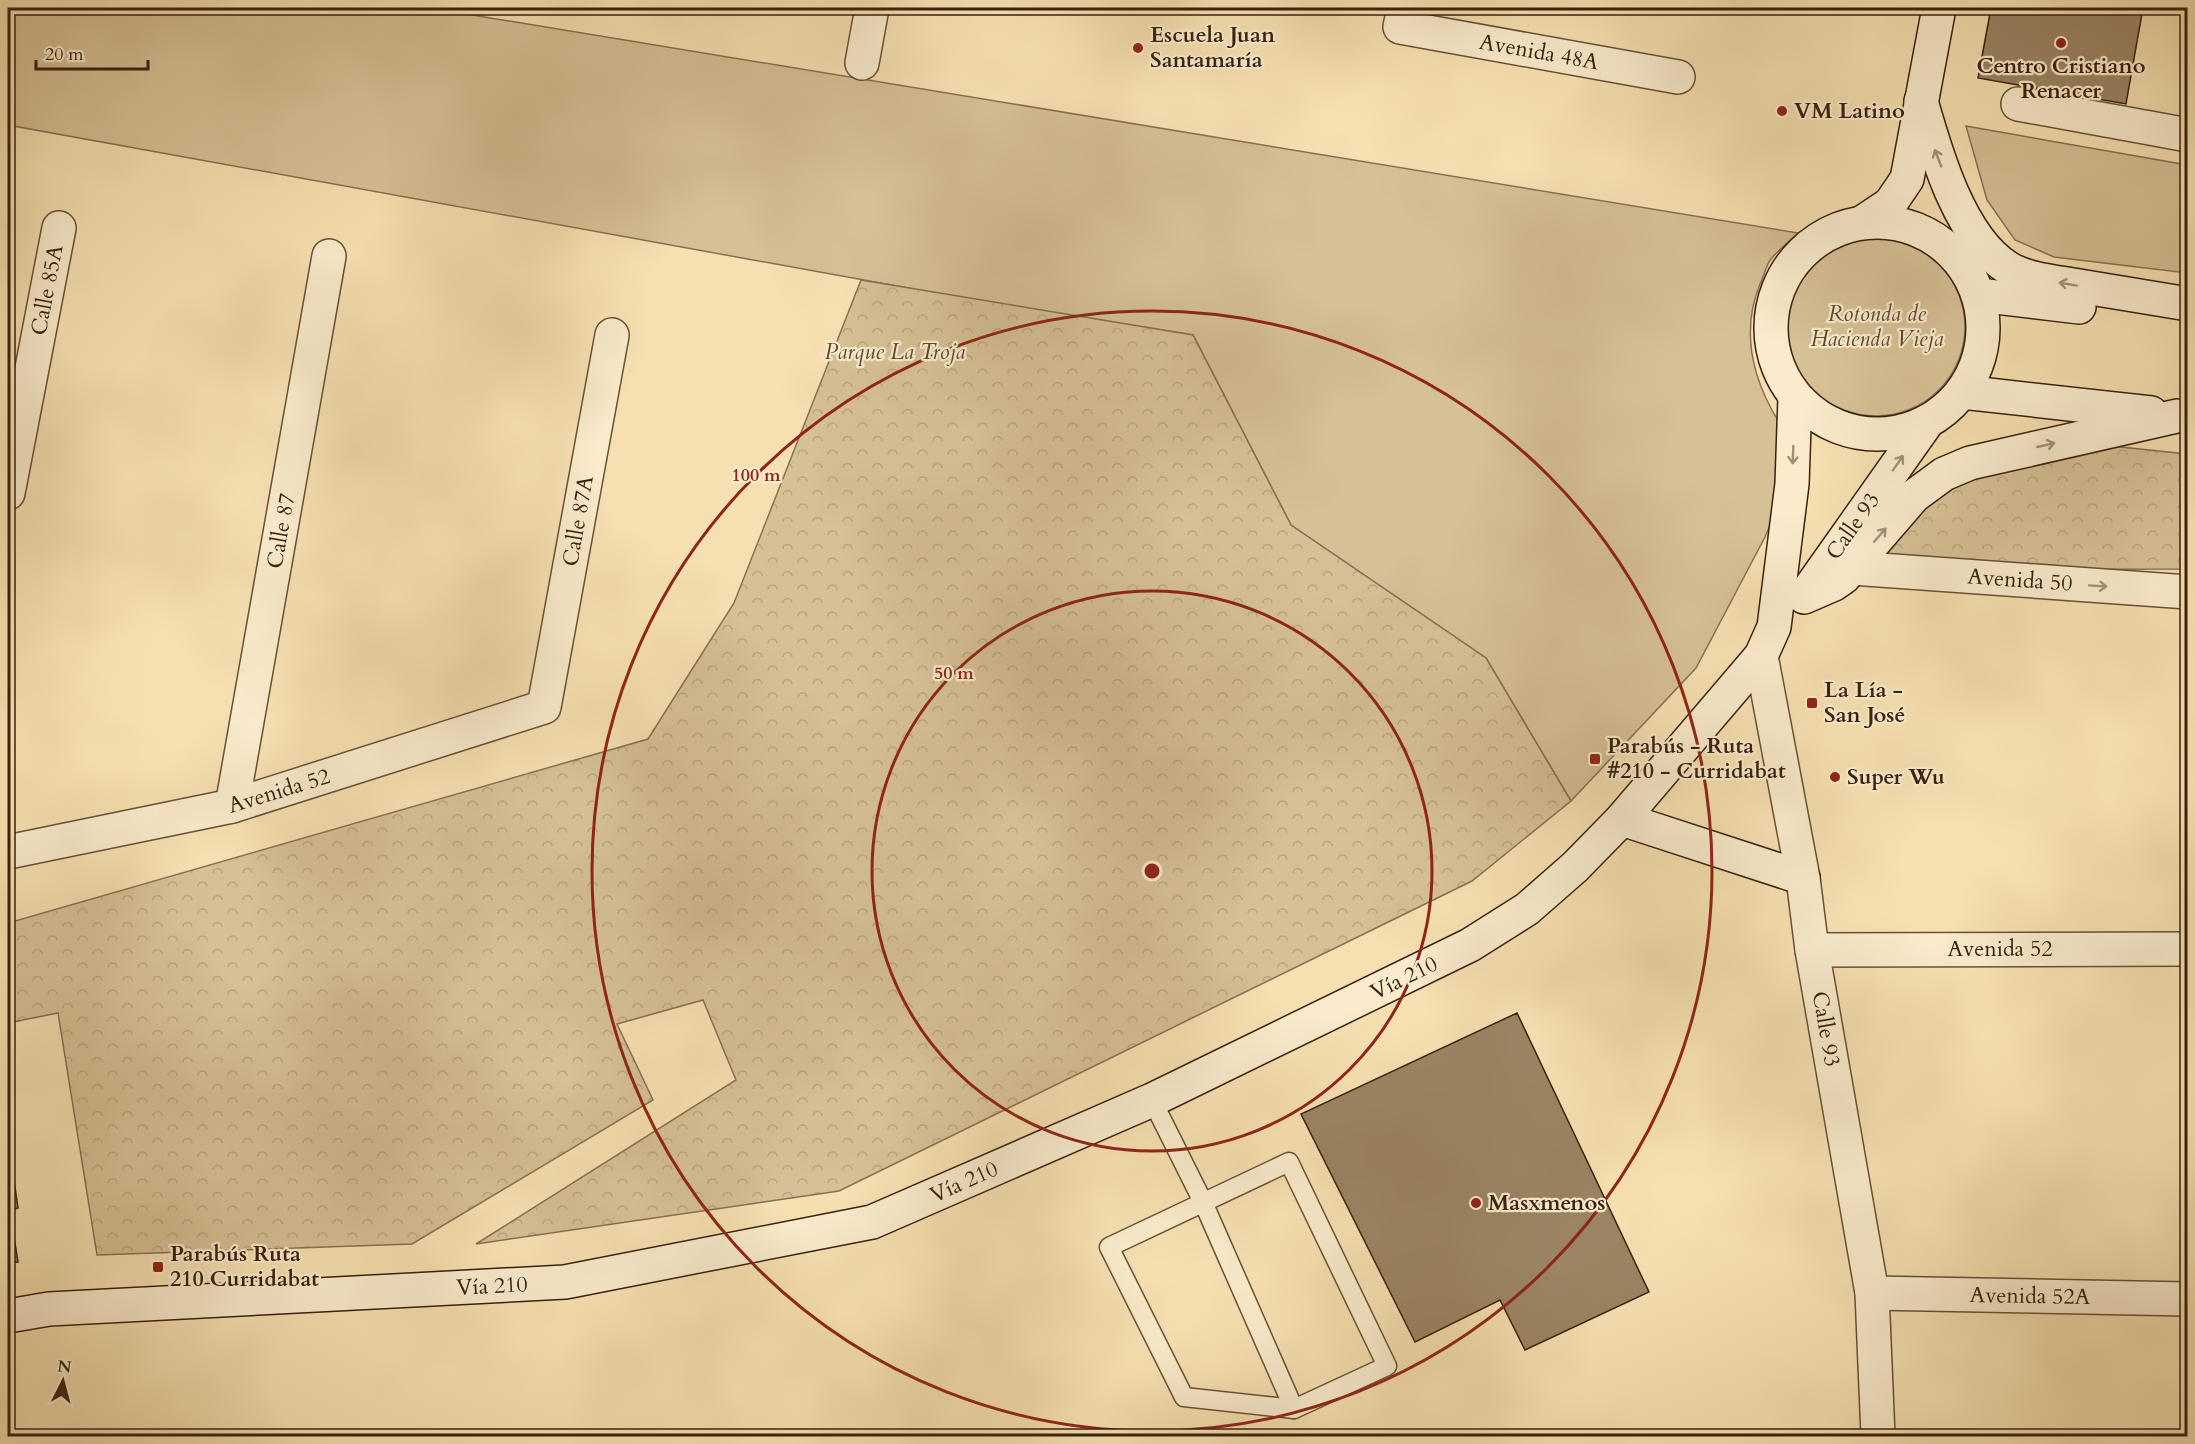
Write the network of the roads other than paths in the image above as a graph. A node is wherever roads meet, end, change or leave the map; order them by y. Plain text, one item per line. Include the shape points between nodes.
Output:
1 (872, 8) edge
2 (1939, 8) edge
3 (1402, 17) edge
4 (862, 63) dead end
5 (1678, 77) dead end
6 (1921, 101) junction
7 (2018, 104) dead end
8 (2187, 135) edge
9 (1907, 179) junction
10 (1863, 222) junction
11 (59, 228) dead end
12 (1934, 238) junction
13 (329, 256) dead end
14 (1978, 295) junction
15 (2187, 304) edge
16 (2187, 320) edge
17 (612, 336) dead end
18 (1962, 392) junction
19 (1795, 397) junction
20 (2182, 416) edge
21 (1928, 421) junction
22 (8, 493) edge
23 (1852, 568) junction
24 (2187, 592) edge
25 (1804, 597) junction
26 (1774, 627) junction
27 (1761, 656) junction
28 (544, 707) joint
29 (232, 806) junction
30 (1622, 819) junction
31 (8, 852) edge
32 (1803, 878) junction
33 (2187, 949) edge
34 (1812, 950) junction
35 (1152, 1100) junction
36 (1203, 1202) junction
37 (1872, 1293) junction
38 (2187, 1299) edge
39 (8, 1316) edge
40 (1294, 1409) junction
41 (1878, 1437) edge

1 - 4 main road
2 - 6 main road
3 - 5 main road, Avenida 48A
6 - 9 main road
15 -> 6 main road via 2041,279 2010,269 1990,253 1966,222 1938,160
7 - 8 main road
9 - 10 main road via 1890,204
9 - 12 main road via 1916,210
10 - 12 main road via 1900,224
10 - 19 main road via 1835,229 1810,244 1790,265 1776,290 1770,319 1771,347 1780,374
11 - 22 main road, Calle 85A
12 - 14 main road via 1962,262
13 - 29 main road, Calle 87
14 - 16 main road
14 - 18 main road via 1984,328 1978,362
17 - 28 main road, Calle 87A
18 - 20 main road
18 - 21 main road
19 - 21 main road via 1824,420 1857,432 1894,433
19 -> 26 main road, Calle 93 via 1792,484
23 -> 20 main road via 1914,496 1944,474 1970,463
25 -> 21 main road, Calle 93
23 -> 24 main road, Avenida 50
23 - 25 main road via 1834,584
25 - 26 main road, Calle 93
26 - 27 main road, Calle 93
27 - 30 main road, Vía 210
27 - 32 main road, Calle 93
28 - 29 main road, Avenida 52
29 - 31 main road, Avenida 52
30 - 32 main road
30 - 35 main road, Vía 210 via 1527,909 1470,945
32 - 34 main road, Calle 93
33 - 34 main road, Avenida 52
34 - 37 main road, Calle 93
35 - 36 lane
35 - 39 main road, Vía 210 via 872,1222 576,1280 50,1308
36 - 40 lane
36 - 40 lane via 1109,1247 1184,1396
36 - 40 lane via 1288,1162 1387,1366
37 - 38 main road, Avenida 52A
37 - 41 main road, Calle 93

